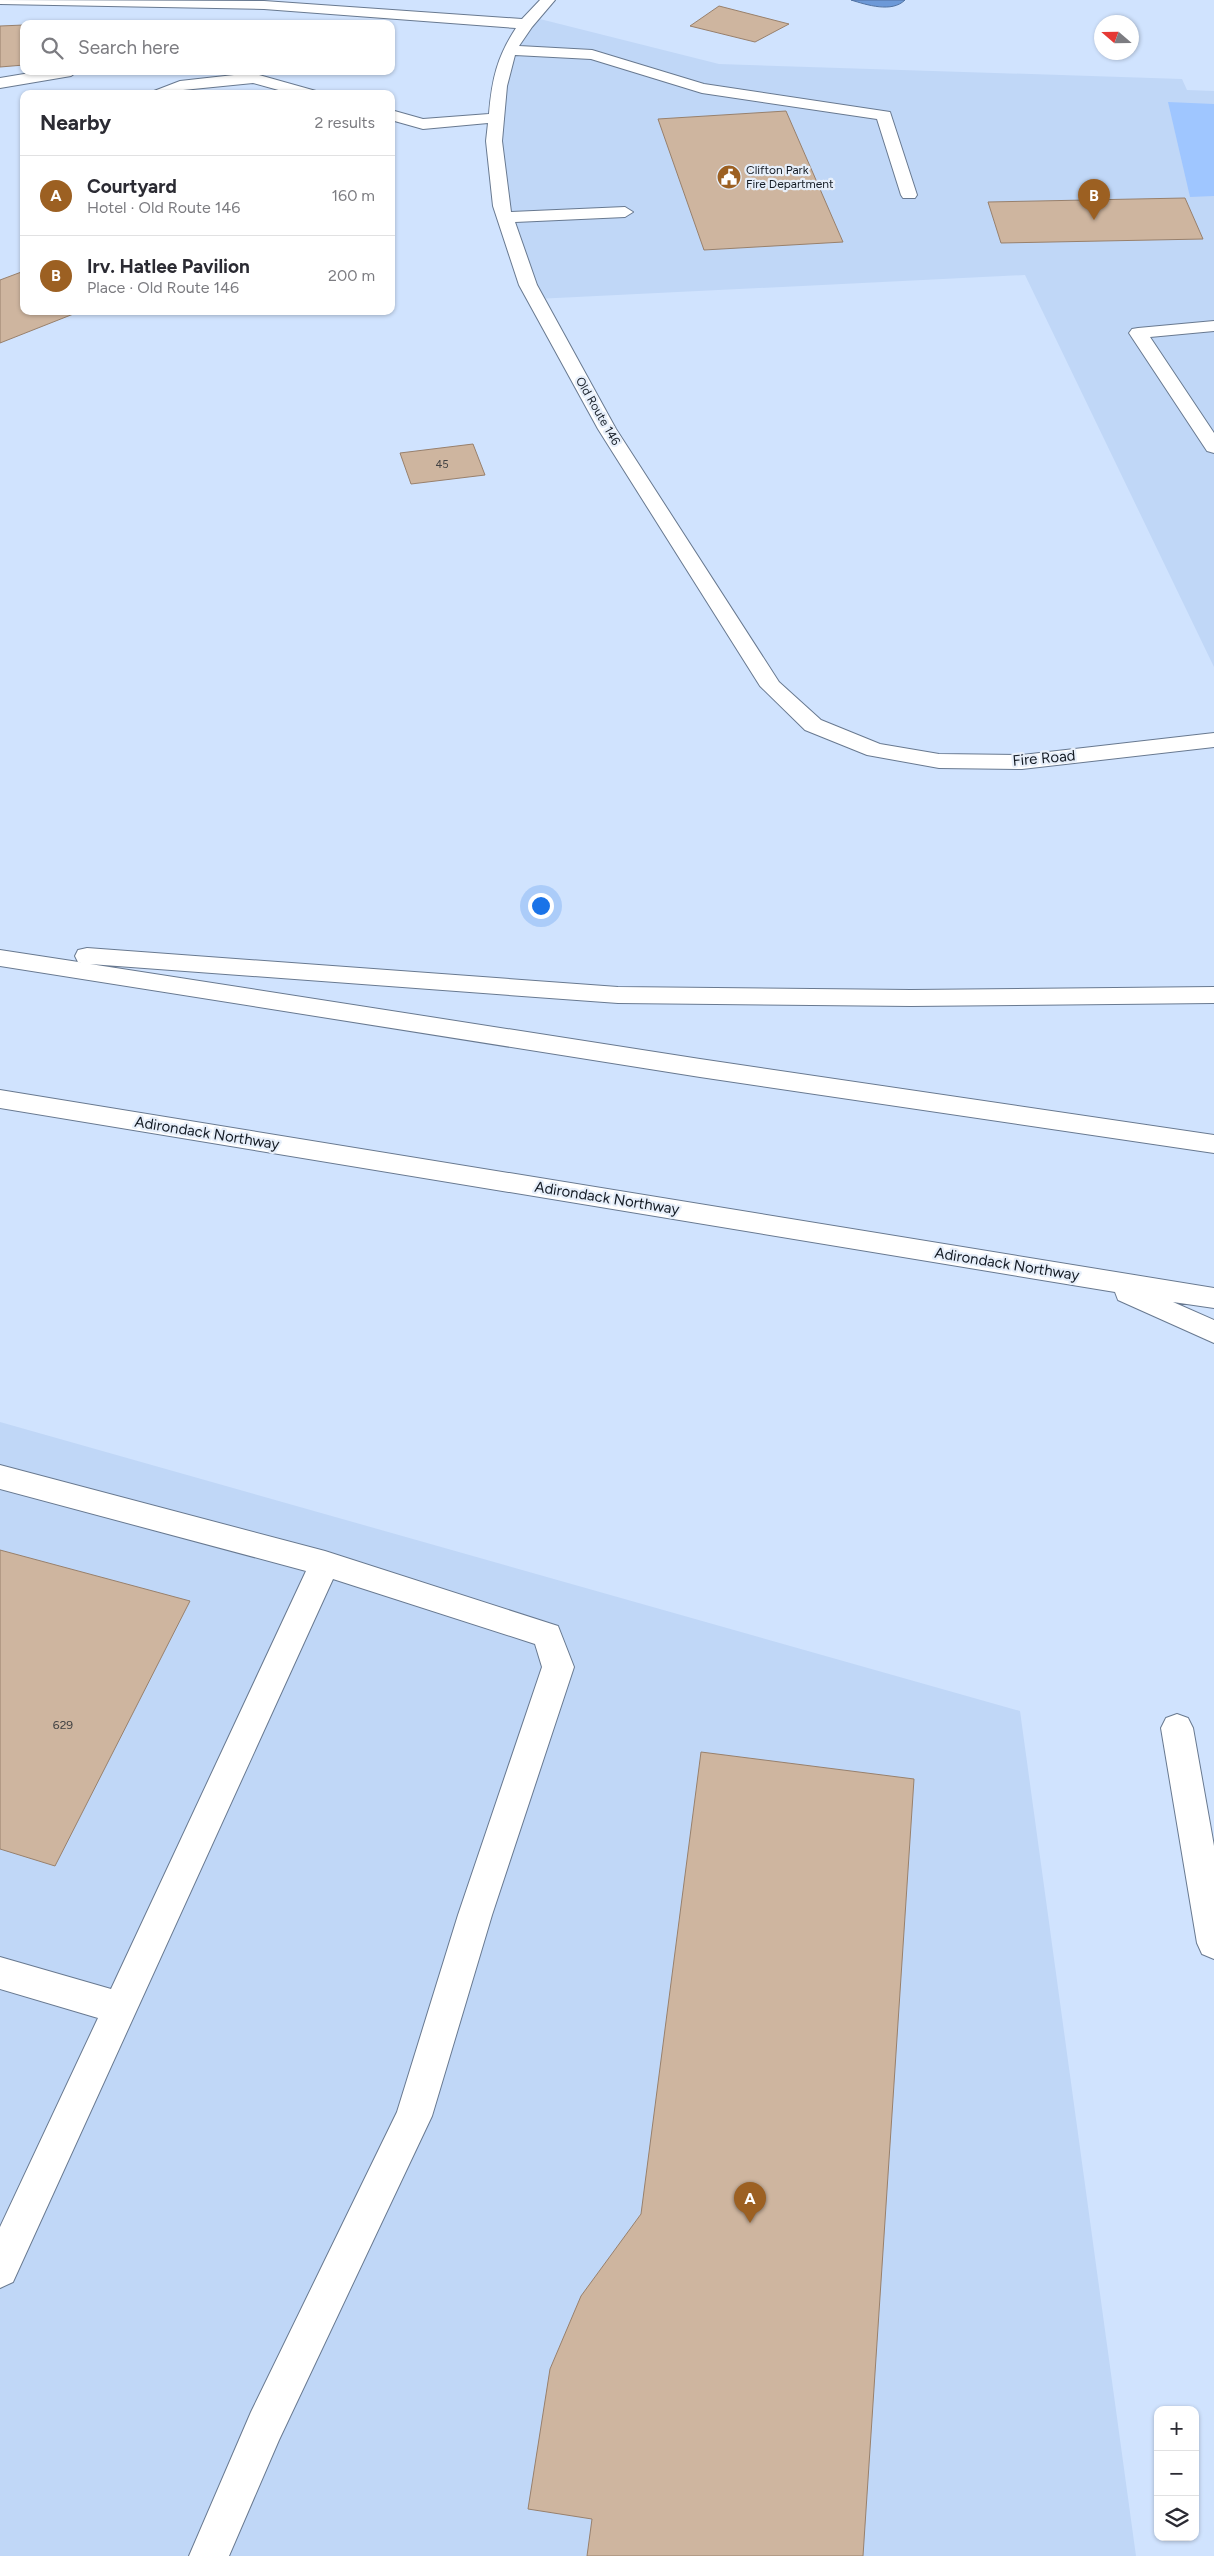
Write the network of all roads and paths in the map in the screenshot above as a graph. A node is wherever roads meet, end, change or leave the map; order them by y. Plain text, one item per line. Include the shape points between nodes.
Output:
1 (0, 0) edge
2 (548, 0) edge
3 (404, 15) junction
4 (375, 20) edge
5 (526, 24) junction
6 (509, 50) junction
7 (47, 75) edge
8 (251, 75) edge
9 (0, 83) edge
10 (170, 90) edge
11 (298, 90) edge
12 (395, 116) edge
13 (496, 118) junction
14 (909, 196) dead end
15 (625, 212) dead end
16 (504, 217) junction
17 (1214, 326) edge
18 (1214, 447) edge
19 (1214, 740) edge
20 (875, 750) joint
21 (0, 950) edge
22 (0, 958) edge
23 (1214, 995) edge
24 (0, 1099) edge
25 (1214, 1144) edge
26 (1094, 1278) junction
27 (1214, 1298) edge
28 (1214, 1332) edge
29 (0, 1477) edge
30 (325, 1564) junction
31 (1177, 1728) dead end
32 (1212, 1924) edge
33 (0, 1973) edge
34 (120, 2008) junction
35 (0, 2269) edge
36 (209, 2556) edge

1 - 3 main road via 264,5
2 - 5 main road, Old Route 146
3 - 4 main road
3 - 5 main road
5 - 6 main road, Old Route 146
6 - 13 main road, Old Route 146 via 499,86
6 - 14 main road via 592,55 702,88 884,115
7 - 9 main road
8 - 10 main road
8 - 11 main road
12 - 13 main road via 423,124
13 - 16 main road, Old Route 146 via 494,141 500,206
15 - 16 main road
16 - 20 main road, Old Route 146 via 528,285 607,429 771,686 813,726
17 - 18 main road via 1138,333
19 - 20 main road, Fire Road via 1022,762 939,761
21 - 23 main road via 618,995 911,998
22 - 25 main road via 700,1068
24 - 26 main road, Adirondack Northway
26 - 27 main road, Adirondack Northway
26 - 28 main road
29 - 30 main road
30 - 34 main road
30 - 36 main road via 546,1634 558,1667 475,1914 414,2116 265,2426
31 - 32 main road
33 - 34 main road
34 - 35 main road

